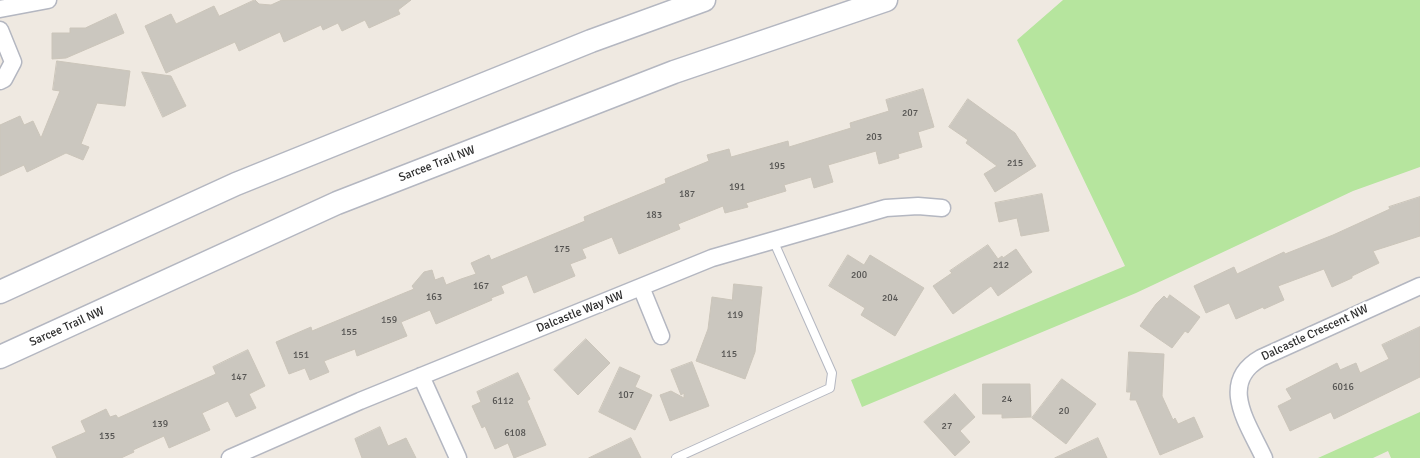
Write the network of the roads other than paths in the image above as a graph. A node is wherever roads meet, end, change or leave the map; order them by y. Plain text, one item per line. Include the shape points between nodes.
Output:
1 (48, 0) edge
2 (704, 0) edge
3 (886, 0) edge
4 (0, 9) edge
5 (0, 30) edge
6 (0, 81) edge
7 (942, 208) dead end
8 (773, 240) junction
9 (1420, 286) edge
10 (641, 287) junction
11 (0, 292) edge
12 (661, 336) dead end
13 (0, 357) edge
14 (421, 376) junction
15 (230, 458) edge
16 (458, 458) edge
17 (676, 458) edge
18 (1264, 458) edge

1 - 4 street
2 - 11 main road via 591,41 245,180
3 - 13 main road, Sarcee Trail NW via 674,72 338,203
5 - 6 street via 13,62
7 - 8 street, Dalcastle Way NW via 886,208
8 - 10 street, Dalcastle Way NW via 712,258
8 - 17 lane via 832,373 830,388
9 - 18 street, Dalcastle Crescent NW via 1261,358 1248,367 1240,381 1238,402
10 - 12 street
10 - 14 street, Dalcastle Way NW
14 - 15 street, Dalcastle Way NW
14 - 16 street

